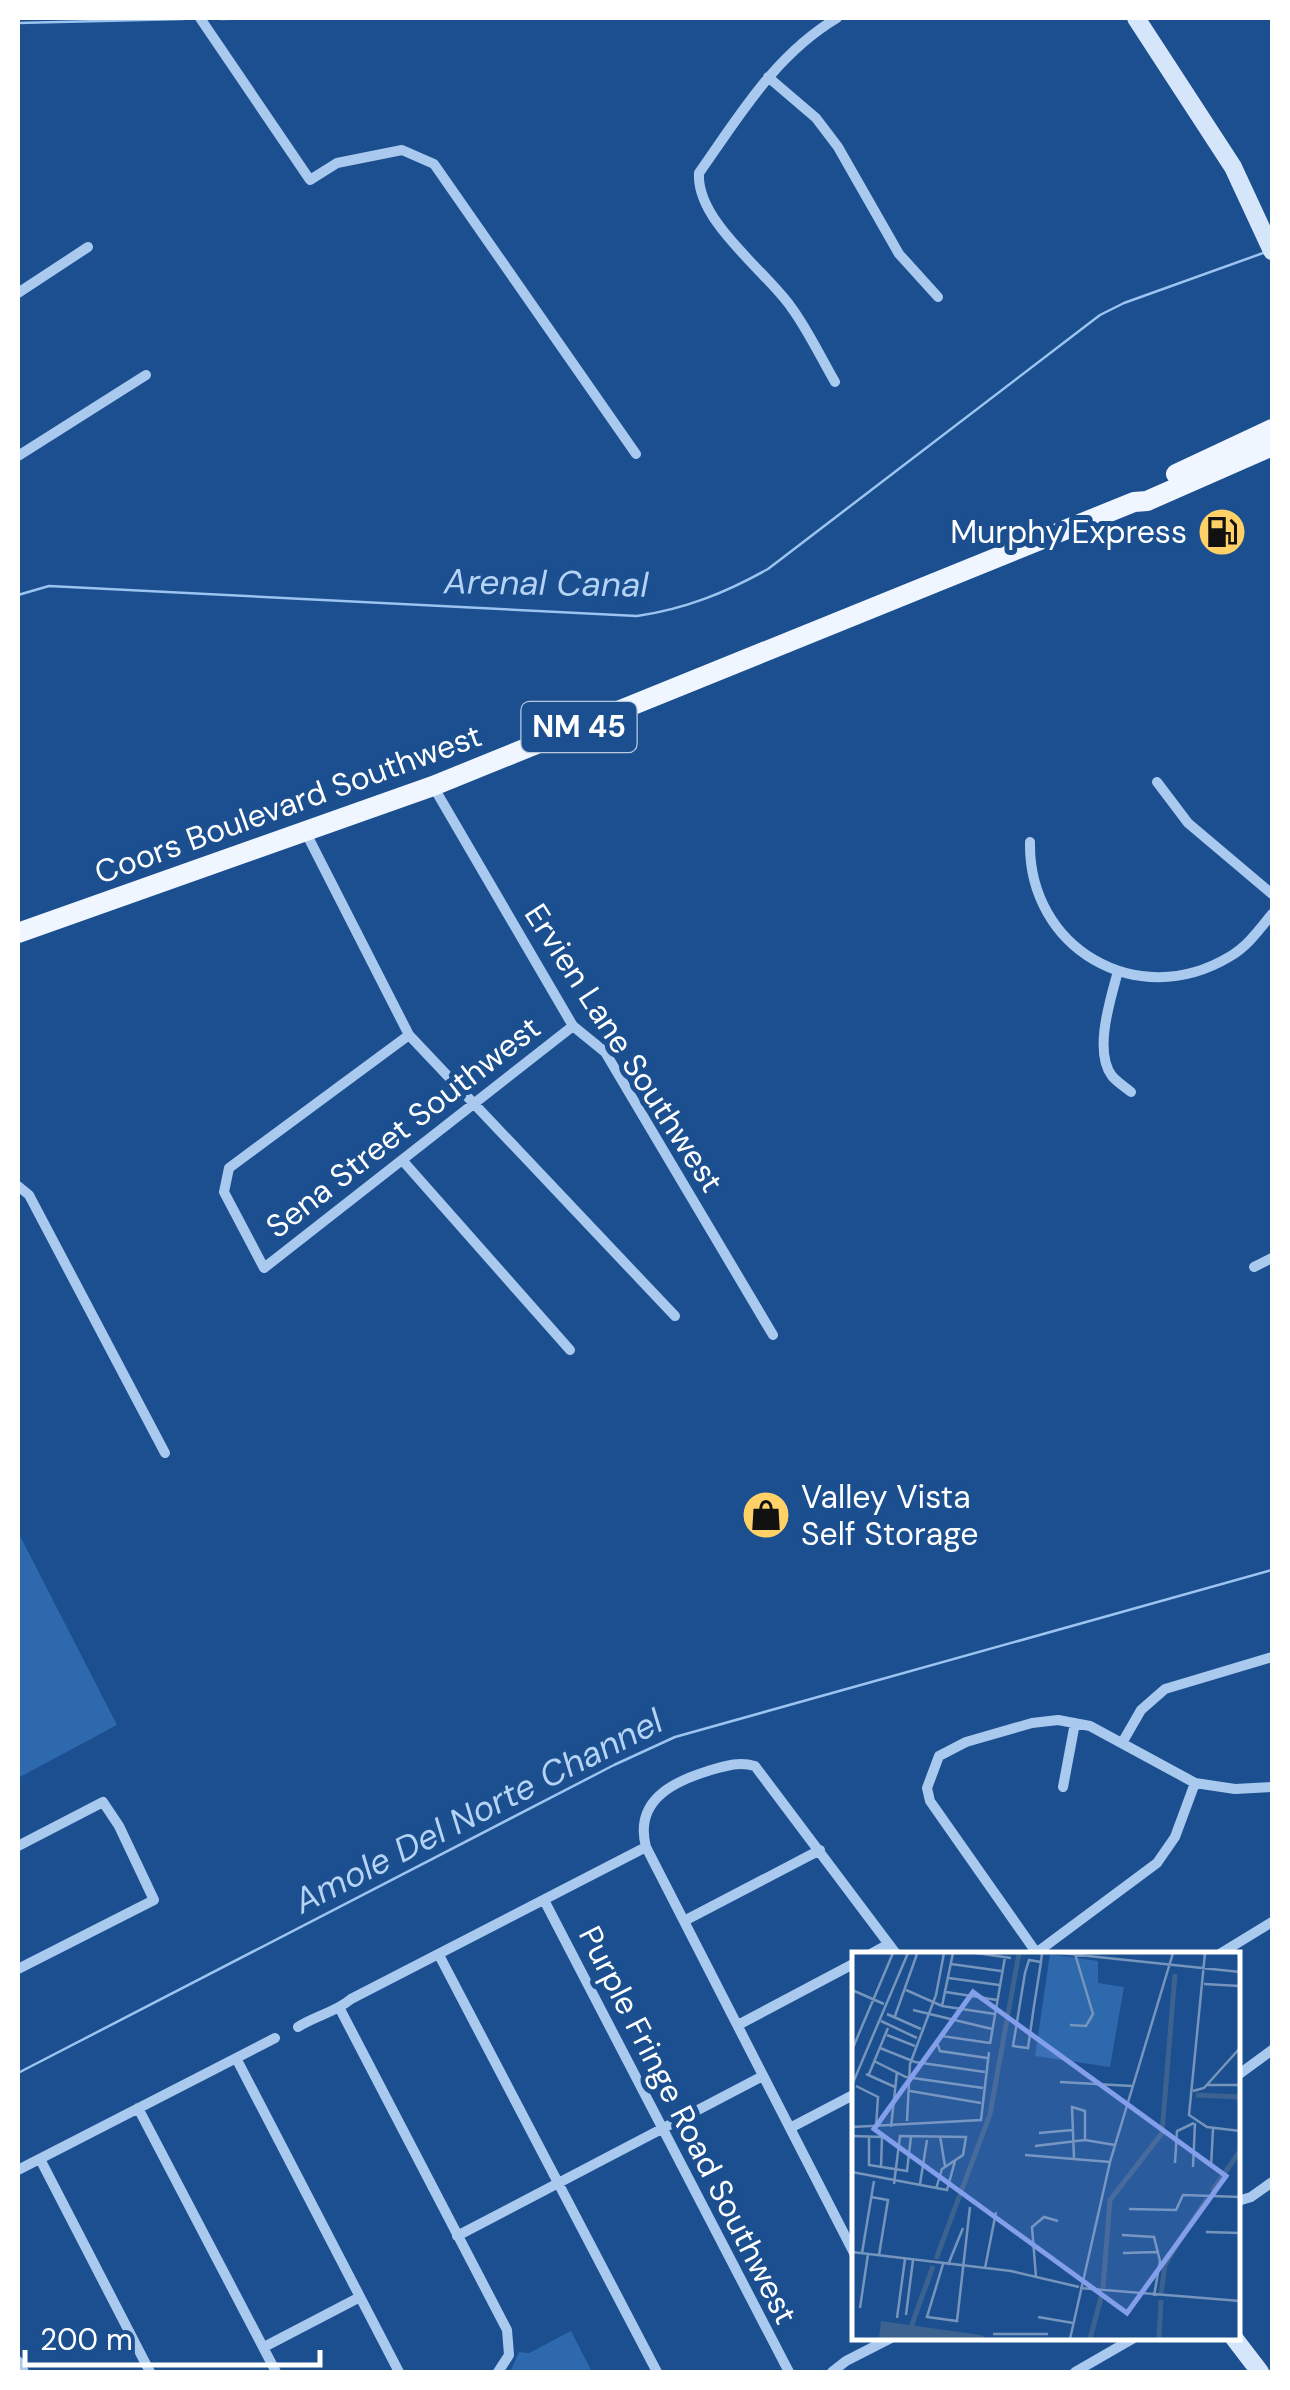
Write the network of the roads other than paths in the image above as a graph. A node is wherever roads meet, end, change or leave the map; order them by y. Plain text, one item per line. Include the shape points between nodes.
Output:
1 (200, 18) edge
2 (837, 18) edge
3 (1136, 18) edge
4 (768, 76) junction
5 (88, 247) dead end
6 (1272, 251) edge
7 (18, 293) edge
8 (938, 297) dead end
9 (146, 375) dead end
10 (835, 382) dead end
11 (1272, 428) edge
12 (1272, 446) edge
13 (636, 454) dead end
14 (18, 456) edge
15 (1134, 502) junction
16 (1157, 782) dead end
17 (433, 786) junction
18 (306, 832) junction
19 (1030, 842) dead end
20 (1272, 894) edge
21 (1272, 914) edge
22 (18, 932) edge
23 (1118, 971) junction
24 (573, 1026) junction
25 (409, 1034) junction
26 (1131, 1092) dead end
27 (475, 1102) junction
28 (403, 1161) junction
29 (18, 1186) edge
30 (1272, 1258) edge
31 (1254, 1266) dead end
32 (675, 1316) dead end
33 (773, 1336) dead end
34 (570, 1350) dead end
35 (166, 1453) dead end
36 (1272, 1657) edge
37 (1074, 1722) junction
38 (1122, 1743) junction
39 (1195, 1783) junction
40 (1063, 1787) dead end
41 (1272, 1787) edge
42 (18, 1846) edge
43 (646, 1847) junction
44 (820, 1850) junction
45 (544, 1900) junction
46 (684, 1921) junction
47 (1272, 1922) edge
48 (889, 1944) junction
49 (875, 1952) edge
50 (895, 1952) edge
51 (1036, 1952) edge
52 (1040, 1952) edge
53 (1223, 1952) edge
54 (440, 1955) junction
55 (852, 1965) edge
56 (18, 1969) edge
57 (340, 2009) junction
58 (738, 2025) junction
59 (298, 2026) dead end
60 (275, 2038) dead end
61 (1272, 2050) edge
62 (236, 2058) junction
63 (1240, 2074) edge
64 (763, 2076) junction
65 (852, 2096) edge
66 (138, 2108) junction
67 (790, 2128) junction
68 (661, 2130) junction
69 (40, 2159) junction
70 (18, 2170) edge
71 (558, 2182) junction
72 (1272, 2182) edge
73 (1240, 2200) edge
74 (852, 2226) edge
75 (843, 2231) junction
76 (458, 2236) junction
77 (852, 2249) edge
78 (360, 2297) junction
79 (886, 2340) edge
80 (1131, 2340) edge
81 (1236, 2340) edge
82 (264, 2348) junction
83 (18, 2361) edge
84 (24, 2372) edge
85 (150, 2372) edge
86 (276, 2372) edge
87 (399, 2372) edge
88 (498, 2372) edge
89 (657, 2372) edge
90 (788, 2372) edge
91 (832, 2372) edge
92 (1075, 2372) edge
93 (1260, 2372) edge

1 - 13 street via 310,180 337,162 402,150 434,164
2 - 4 street via 795,46
3 - 6 street via 1233,167
4 - 8 street via 838,146 899,254
4 - 10 street via 699,173 698,186 722,228 792,307
5 - 7 street
9 - 14 street
11 - 15 main road, Coors Boulevard Southwest via 1141,490
12 - 15 main road, Coors Boulevard Southwest / NM 45
15 - 17 main road, Coors Boulevard Southwest / NM 45
16 - 20 street via 1188,823
17 - 18 main road, Coors Boulevard Southwest / NM 45
17 - 24 street, Ervien Lane Southwest
18 - 22 main road, Coors Boulevard Southwest / NM 45
18 - 25 street
19 - 23 street via 1032,879 1059,931 1089,958
21 - 23 street via 1249,942 1214,966 1160,977
23 - 26 street via 1105,1024 1106,1055 1113,1076
24 - 27 street, Sena Street Southwest
24 - 33 street, Ervien Lane Southwest via 604,1052
25 - 27 street
25 - 28 street, Sena Street Southwest via 229,1168 224,1192 264,1268
27 - 28 street, Sena Street Southwest
27 - 32 street
28 - 34 street
29 - 35 street via 30,1195
30 - 31 street
36 - 38 street via 1165,1689 1141,1710
37 - 38 street
37 - 40 street
37 - 51 street via 1032,1724 966,1742 938,1756 927,1788 941,1819
38 - 39 street
39 - 41 street
39 - 52 street via 1157,1864
42 - 56 street via 103,1802 154,1900
43 - 44 street via 646,1815 660,1793 676,1781 746,1763 765,1776
43 - 45 street
43 - 46 street
44 - 46 street
44 - 48 street
45 - 54 street
45 - 68 street, Purple Fringe Road Southwest
46 - 58 street
47 - 53 street
48 - 49 street
48 - 50 street
54 - 57 street
54 - 71 street
55 - 58 street
57 - 59 street
57 - 76 street
58 - 64 street
60 - 62 street
61 - 63 street
62 - 66 street
62 - 78 street
64 - 67 street
64 - 68 street
65 - 67 street
66 - 69 street
66 - 82 street
67 - 75 street
68 - 71 street
68 - 90 street, Purple Fringe Road Southwest
69 - 70 street
69 - 85 street
71 - 76 street
71 - 89 street
72 - 73 street
74 - 75 street
75 - 77 street
76 - 88 street via 507,2330 509,2355
78 - 82 street
78 - 87 street
79 - 91 street
80 - 92 street
81 - 93 street
82 - 86 street
83 - 84 street

